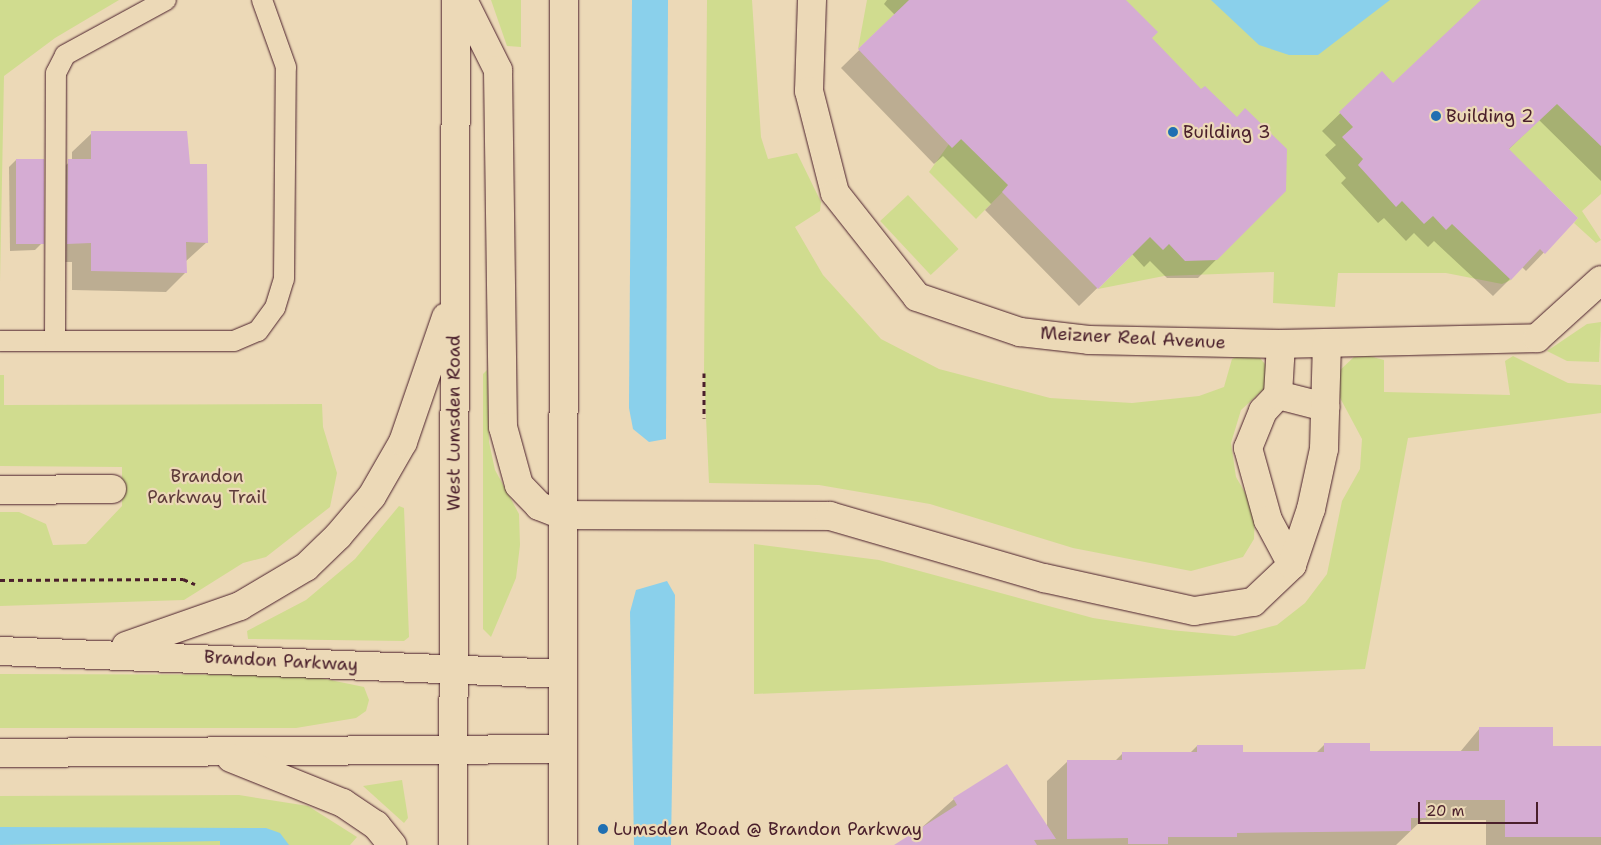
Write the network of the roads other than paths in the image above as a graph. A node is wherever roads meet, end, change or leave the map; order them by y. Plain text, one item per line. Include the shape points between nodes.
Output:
1 (166, 0) edge
2 (262, 0) edge
3 (456, 0) edge
4 (463, 0) edge
5 (564, 0) edge
6 (812, 0) edge
7 (1601, 280) edge
8 (454, 292) junction
9 (0, 341) edge
10 (55, 341) junction
11 (1327, 343) junction
12 (1281, 344) junction
13 (1278, 395) junction
14 (1326, 407) junction
15 (112, 489) dead end
16 (0, 490) edge
17 (563, 514) junction
18 (1292, 565) junction
19 (0, 651) edge
20 (97, 653) junction
21 (454, 668) junction
22 (563, 674) junction
23 (563, 750) junction
24 (454, 751) junction
25 (0, 753) edge
26 (218, 753) junction
27 (392, 845) edge
28 (453, 845) edge
29 (563, 845) edge

1 - 10 lane via 64,55 56,73
2 - 10 lane via 286,67 284,279 275,308 258,331 234,341
3 - 8 main road, West Lumsden Road
4 - 17 main road via 498,70 504,436 519,486 539,506
5 - 17 main road
6 - 12 main road, Meizner Real Avenue via 808,91 835,193 917,297 1020,332 1089,340
7 - 11 main road, Meizner Real Avenue via 1537,338
8 - 20 main road via 403,442 372,496 306,567 240,606 191,627
8 - 21 main road, West Lumsden Road
9 - 10 lane
11 - 12 main road, Meizner Real Avenue
11 - 14 main road
12 - 13 main road
13 - 14 main road
13 - 18 main road via 1259,418 1248,448 1268,520
14 - 18 main road via 1324,449
15 - 16 main road
17 - 18 main road via 830,516 1044,578 1194,611 1253,602
17 - 22 main road
19 - 20 main road, Brandon Parkway
20 - 21 main road, Brandon Parkway
21 - 22 main road, Brandon Parkway
21 - 24 main road, West Lumsden Road
22 - 23 main road
23 - 24 main road
23 - 29 main road
24 - 26 main road
24 - 28 main road, West Lumsden Road
25 - 26 main road
26 - 27 main road via 343,804 376,825

